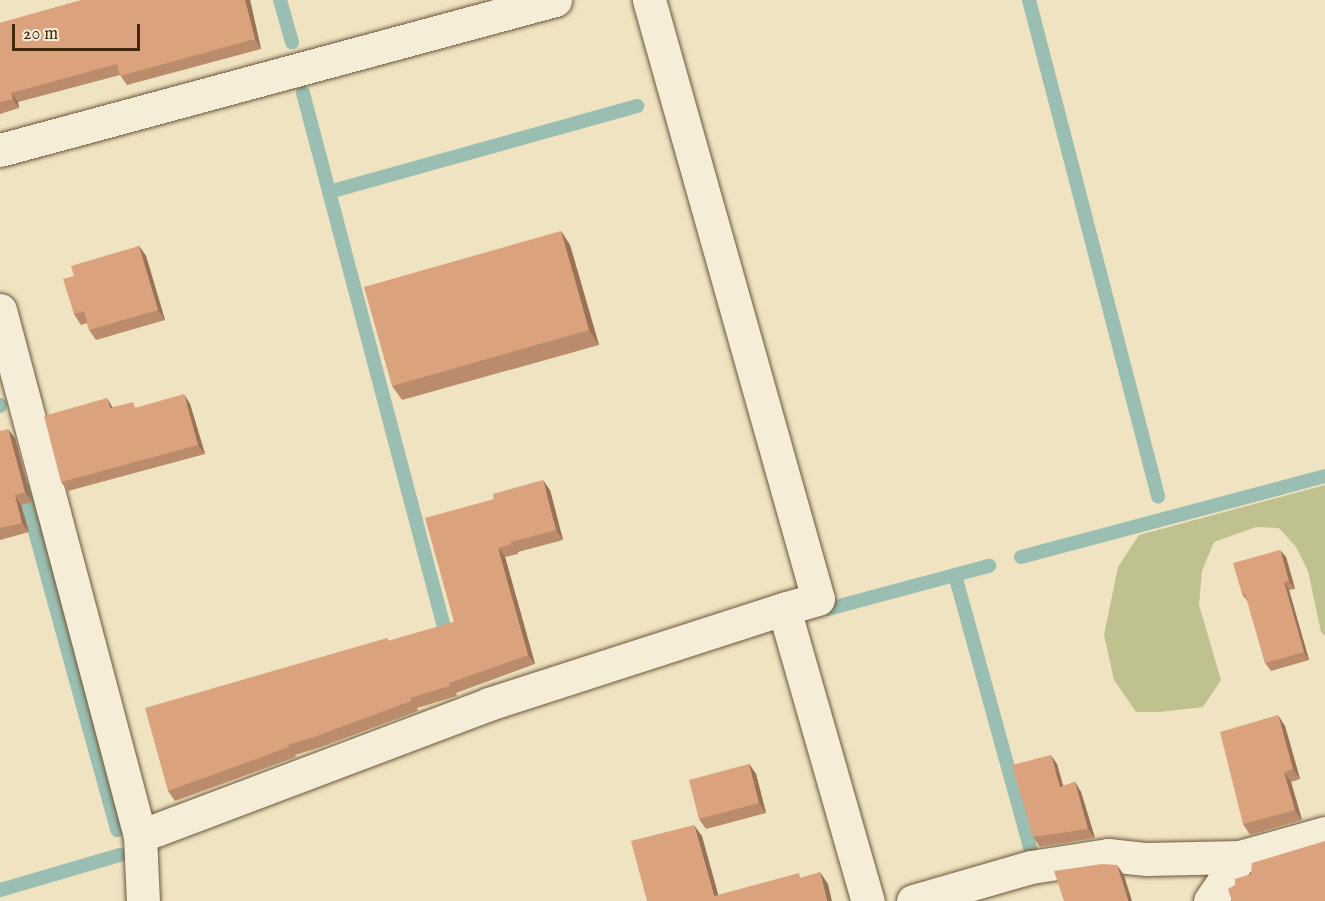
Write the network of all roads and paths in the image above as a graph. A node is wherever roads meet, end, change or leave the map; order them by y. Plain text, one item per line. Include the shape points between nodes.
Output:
1 (555, 0) edge
2 (649, 0) edge
3 (0, 150) edge
4 (0, 310) edge
5 (784, 609) junction
6 (1325, 833) edge
7 (140, 836) junction
8 (1240, 857) junction
9 (143, 901) edge
10 (868, 901) edge
11 (913, 901) edge
12 (1210, 901) edge

1 - 3 street
2 - 5 street via 818,599
4 - 7 street
5 - 7 street via 489,704
5 - 10 street
6 - 8 street
7 - 9 street
8 - 11 street via 1147,859 1108,855 1031,867
8 - 12 street

